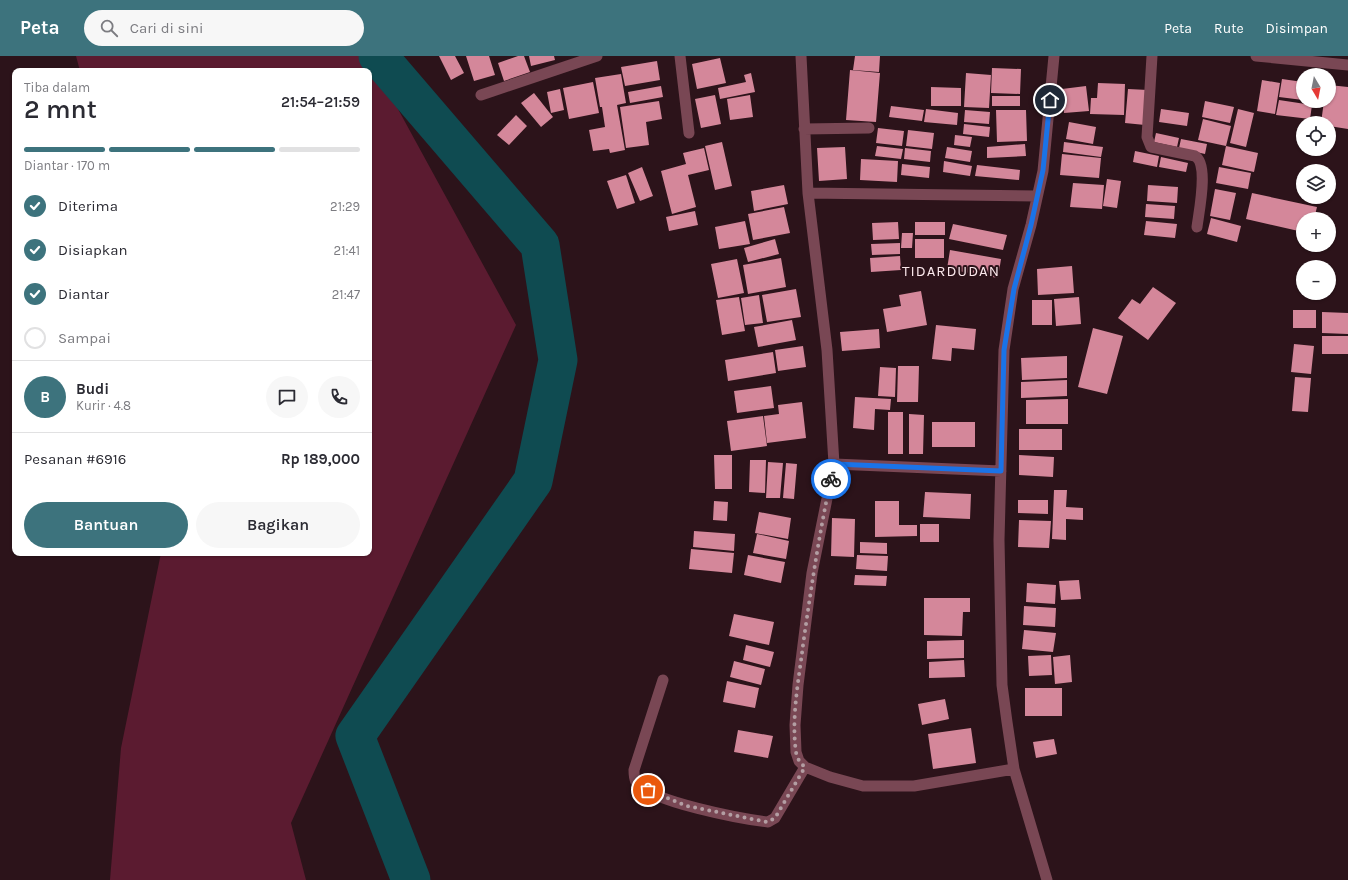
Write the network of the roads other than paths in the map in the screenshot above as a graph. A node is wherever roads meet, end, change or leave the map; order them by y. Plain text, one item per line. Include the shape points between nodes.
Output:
1 (597, 56) edge
2 (680, 56) edge
3 (800, 56) edge
4 (1054, 56) edge
5 (1152, 56) edge
6 (1256, 56) edge
7 (1348, 65) edge
8 (481, 95) dead end
9 (869, 128) dead end
10 (804, 129) junction
11 (689, 133) dead end
12 (808, 193) junction
13 (1037, 196) junction
14 (1197, 227) dead end
15 (834, 464) junction
16 (1001, 471) junction
17 (663, 680) dead end
18 (805, 767) junction
19 (1014, 769) junction
20 (1046, 880) edge

1 - 8 street
2 - 11 street
3 - 10 street
4 - 13 street via 1043,170
5 - 14 street via 1147,137 1151,147 1195,156 1200,160 1203,172
6 - 7 street
9 - 10 street
10 - 12 street
12 - 13 street
12 - 15 street via 827,350
13 - 16 street via 1014,289 1004,350
15 - 16 street
15 - 18 street via 812,573 798,686 796,752 799,761
16 - 19 street via 999,602 1002,685
17 - 18 street via 634,770 635,779 640,786 687,806 768,822 775,818
18 - 19 street via 863,786 884,787 914,786
19 - 20 street

